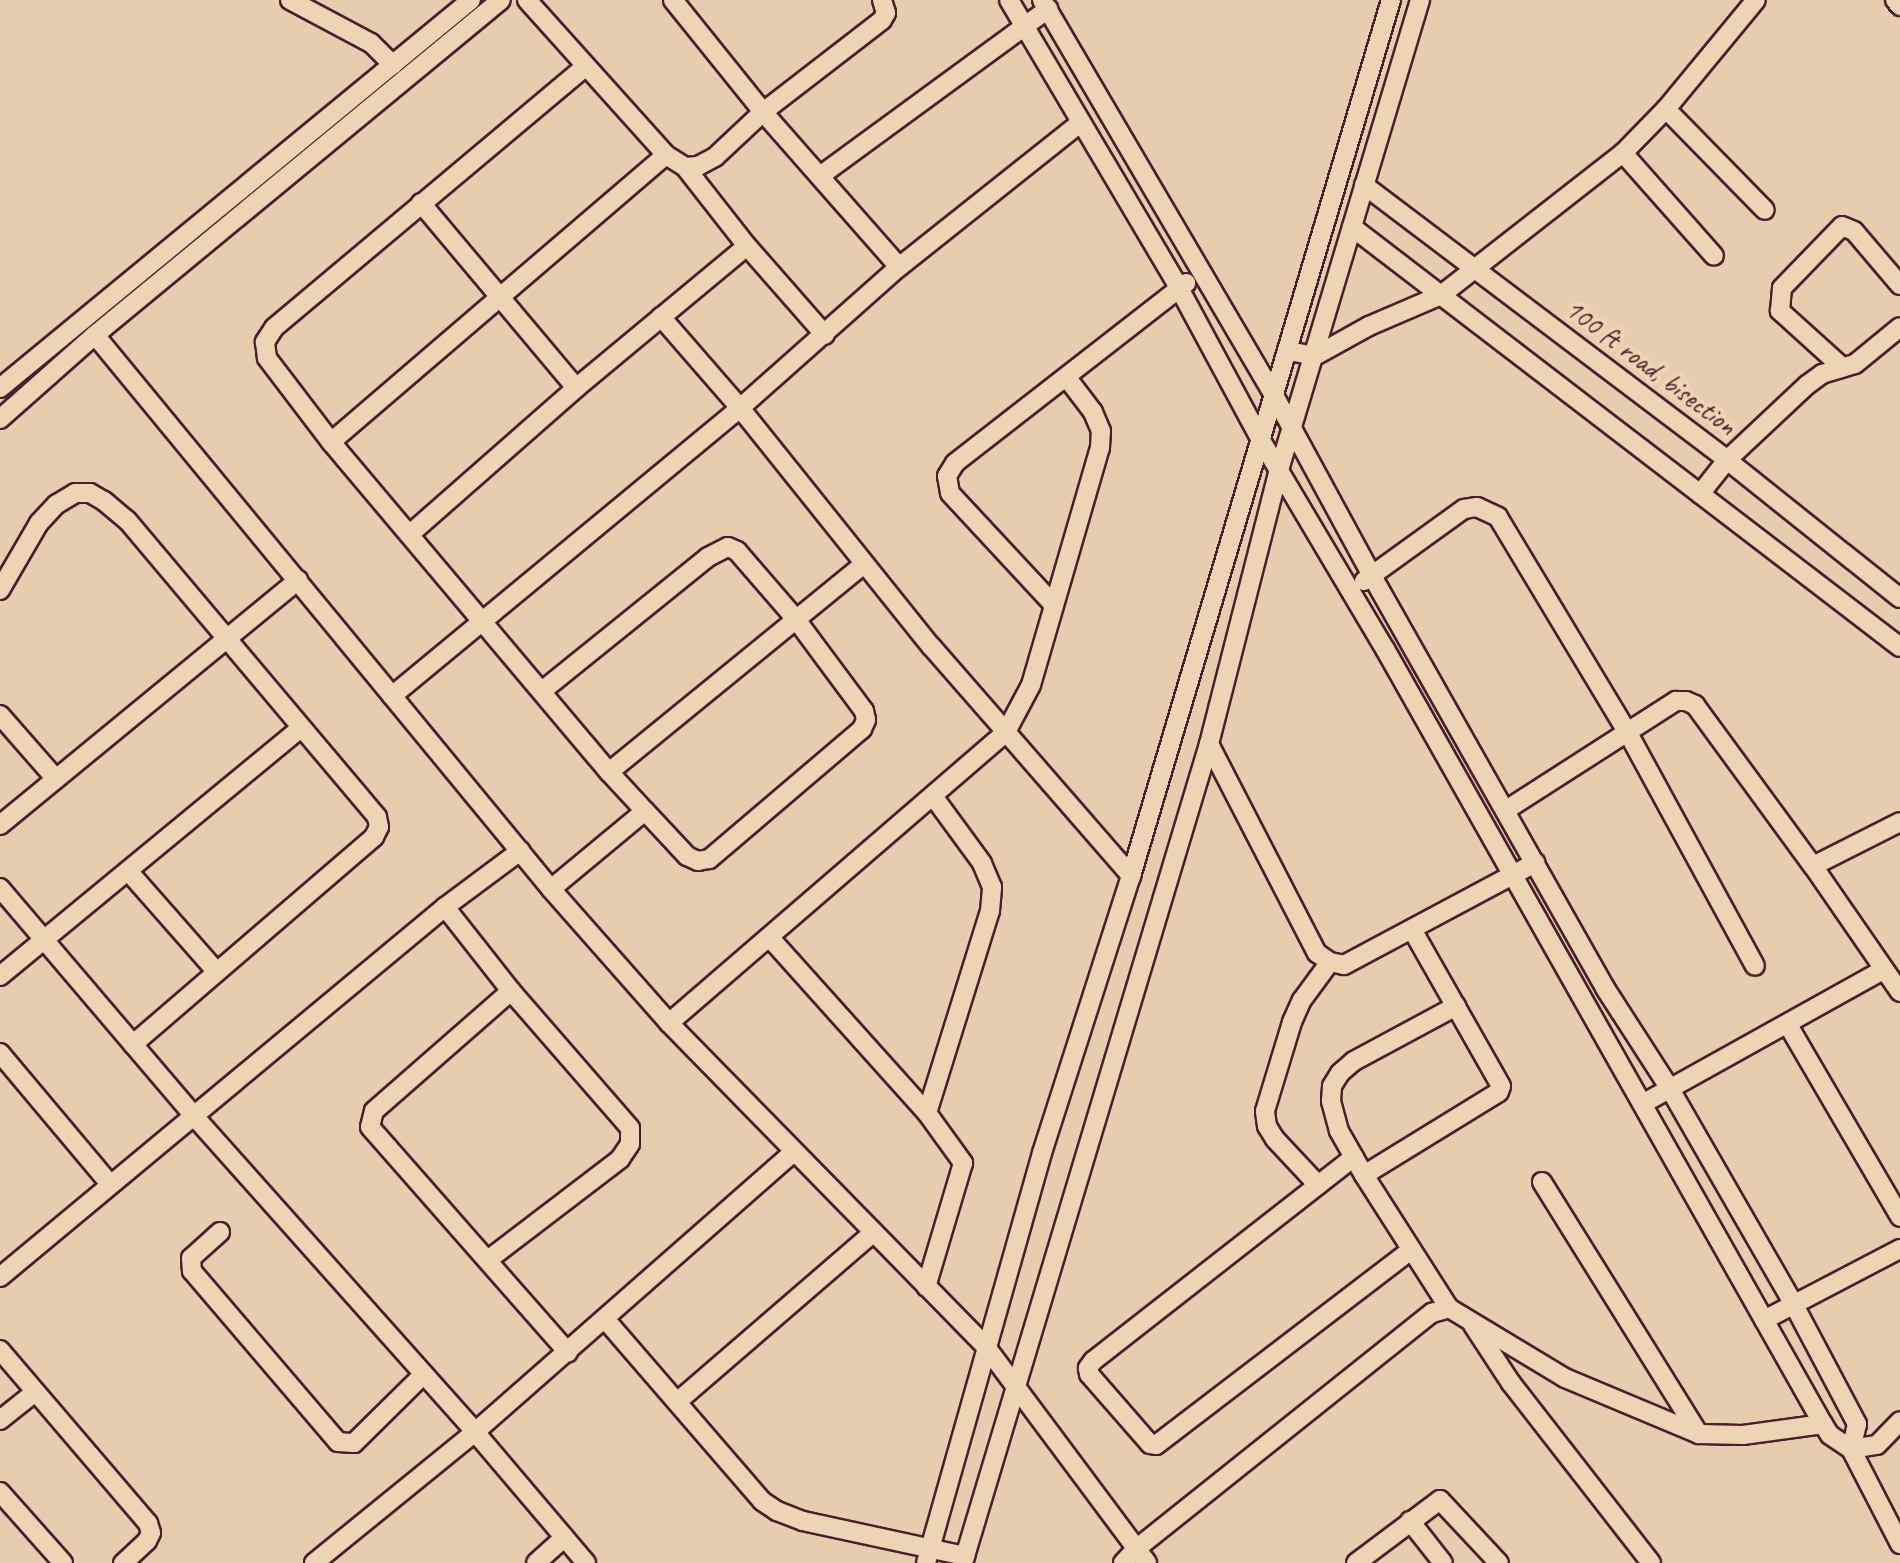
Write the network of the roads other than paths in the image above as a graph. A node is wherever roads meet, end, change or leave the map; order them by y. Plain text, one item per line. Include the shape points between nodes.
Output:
1 (290, 0) edge
2 (471, 0) edge
3 (501, 0) edge
4 (527, 0) edge
5 (673, 0) edge
6 (882, 0) edge
7 (1009, 0) edge
8 (1391, 0) edge
9 (1420, 0) edge
10 (1756, 0) edge
11 (1895, 0) edge
12 (1045, 4) edge
13 (1900, 6) edge
14 (1022, 25) junction
15 (393, 65) junction
16 (586, 66) junction
17 (1666, 109) junction
18 (763, 112) junction
19 (1079, 124) junction
20 (1623, 153) junction
21 (666, 155) junction
22 (685, 167) junction
23 (820, 176) junction
24 (1364, 185) junction
25 (421, 203) junction
26 (1765, 210) dead end
27 (1352, 227) junction
28 (747, 246) junction
29 (1714, 256) dead end
30 (899, 267) junction
31 (1474, 267) junction
32 (1202, 271) junction
33 (1900, 285) edge
34 (1179, 288) junction
35 (1441, 295) junction
36 (501, 296) junction
37 (661, 317) junction
38 (1900, 327) edge
39 (95, 335) junction
40 (825, 335) junction
41 (1289, 351) junction
42 (1315, 356) junction
43 (1842, 367) junction
44 (1067, 378) junction
45 (0, 388) edge
46 (576, 388) junction
47 (1275, 397) junction
48 (740, 408) junction
49 (0, 419) edge
50 (1293, 428) junction
51 (331, 442) junction
52 (1262, 442) junction
53 (1727, 460) junction
54 (1279, 470) junction
55 (1700, 494) junction
56 (410, 534) junction
57 (864, 564) junction
58 (1372, 576) junction
59 (298, 580) junction
60 (0, 590) edge
61 (1350, 590) junction
62 (1900, 598) edge
63 (1053, 604) junction
64 (795, 618) junction
65 (484, 622) junction
66 (228, 639) junction
67 (1900, 647) edge
68 (542, 691) junction
69 (392, 696) junction
70 (0, 715) edge
71 (301, 728) junction
72 (1006, 732) junction
73 (1628, 733) junction
74 (1209, 744) junction
75 (609, 772) junction
76 (56, 779) junction
77 (933, 796) junction
78 (1506, 810) junction
79 (645, 811) junction
80 (1900, 822) edge
81 (0, 825) edge
82 (520, 851) junction
83 (1535, 863) junction
84 (1813, 866) junction
85 (129, 872) junction
86 (1131, 876) junction
87 (1511, 877) junction
88 (0, 888) edge
89 (551, 889) junction
90 (445, 907) junction
91 (1413, 931) junction
92 (770, 938) junction
93 (46, 941) junction
94 (1330, 962) junction
95 (1755, 966) dead end
96 (1883, 970) junction
97 (217, 972) junction
98 (0, 976) edge
99 (511, 991) junction
100 (1900, 992) edge
101 (1456, 1006) junction
102 (669, 1023) junction
103 (1788, 1025) junction
104 (133, 1044) junction
105 (0, 1053) edge
106 (1670, 1089) junction
107 (1644, 1103) junction
108 (927, 1113) junction
109 (193, 1115) junction
110 (793, 1153) junction
111 (1354, 1157) junction
112 (1364, 1175) junction
113 (1542, 1182) dead end
114 (110, 1184) junction
115 (1318, 1185) junction
116 (1900, 1217) edge
117 (220, 1232) dead end
118 (873, 1233) junction
119 (1900, 1249) edge
120 (1410, 1251) junction
121 (489, 1259) junction
122 (0, 1277) edge
123 (926, 1287) junction
124 (1794, 1305) junction
125 (1449, 1308) junction
126 (605, 1319) junction
127 (1764, 1320) junction
128 (1472, 1323) junction
129 (987, 1348) junction
130 (0, 1350) edge
131 (568, 1352) junction
132 (424, 1374) junction
133 (1016, 1390) junction
134 (34, 1393) junction
135 (677, 1402) junction
136 (0, 1420) edge
137 (1900, 1421) edge
138 (1823, 1424) junction
139 (475, 1432) junction
140 (1699, 1434) junction
141 (1851, 1449) junction
142 (0, 1492) edge
143 (1410, 1521) junction
144 (564, 1538) junction
145 (1900, 1544) edge
146 (928, 1556) edge
147 (1135, 1558) edge
148 (964, 1560) edge
149 (63, 1563) edge
150 (123, 1563) edge
151 (314, 1563) edge
152 (536, 1563) edge
153 (586, 1563) edge
154 (1356, 1563) edge
155 (1443, 1563) edge
156 (1499, 1563) edge
157 (1651, 1563) edge

1 - 15 street via 371,43
2 - 15 street
3 - 39 street
4 - 16 street
5 - 18 street
6 - 18 street via 882,20
7 - 14 street
8 - 41 street
9 - 24 street
10 - 17 street
11 - 13 street
12 - 14 street
12 - 32 street
14 - 19 street
14 - 23 street
15 - 45 street
16 - 21 street
16 - 25 street
17 - 20 street
17 - 26 street
18 - 22 street via 715,157
18 - 23 street
19 - 30 street
19 - 34 street
20 - 29 street
20 - 31 street
21 - 22 street
21 - 36 street
22 - 28 street
23 - 30 street
24 - 27 street
24 - 31 street, 100 ft road, bisection
25 - 36 street
25 - 51 street via 274,328 265,342 267,358
27 - 35 street
27 - 42 street
28 - 37 street
28 - 40 street
30 - 40 street
31 - 35 street
31 - 53 street, 100 ft road, bisection
32 - 34 street
32 - 47 street
33 - 43 street via 1854,231 1842,226 1782,288 1780,311
34 - 44 street
34 - 52 street
35 - 42 street
35 - 55 street
36 - 46 street
36 - 51 street
37 - 46 street
37 - 48 street
38 - 43 street via 1872,353
39 - 49 street
39 - 59 street
40 - 48 street
41 - 42 street
41 - 47 street
42 - 50 street
43 - 53 street via 1807,385
44 - 63 street via 1093,412 1101,431 1100,448
44 - 63 street via 955,463 947,476 950,493
46 - 56 street
47 - 50 street
47 - 52 street
48 - 57 street
48 - 65 street
50 - 54 street
50 - 58 street
51 - 56 street
52 - 54 street
52 - 86 street
53 - 55 street
53 - 62 street, 100 ft road, bisection
54 - 61 street
54 - 74 street
55 - 67 street
56 - 65 street
57 - 64 street
57 - 72 street
58 - 61 street
58 - 73 street via 1464,509 1487,509 1498,517
58 - 78 street
59 - 66 street
59 - 69 street
60 - 66 street via 39,523 75,493 90,493 127,520
61 - 87 street
63 - 72 street via 1031,685
64 - 68 street via 737,551 720,549
64 - 75 street
64 - 79 street via 864,711 862,729 709,859 687,856
65 - 68 street
65 - 69 street
66 - 71 street
66 - 76 street
68 - 75 street
69 - 82 street
70 - 76 street
71 - 85 street
71 - 97 street via 377,817 379,827 374,837
72 - 77 street
72 - 86 street
73 - 78 street
73 - 84 street via 1676,701 1695,705
73 - 95 street
74 - 94 street via 1317,953
74 - 133 street
75 - 79 street
76 - 81 street
77 - 92 street
77 - 108 street via 982,863 992,887 990,911
78 - 83 street
79 - 89 street
80 - 84 street
82 - 89 street
82 - 90 street
83 - 87 street
83 - 106 street via 1605,988
84 - 96 street
85 - 93 street
85 - 97 street
86 - 129 street via 1042,1153
87 - 91 street
87 - 107 street
88 - 93 street
89 - 102 street
90 - 99 street
90 - 109 street
91 - 94 street via 1344,965
91 - 101 street
92 - 102 street
92 - 108 street
93 - 98 street
93 - 104 street
94 - 115 street via 1292,1022 1265,1111 1275,1139
96 - 100 street
96 - 103 street
97 - 104 street
99 - 121 street via 370,1119 370,1127
99 - 121 street via 623,1117 630,1128 630,1144 620,1159
101 - 111 street via 1340,1073 1331,1101
101 - 112 street via 1500,1082 1499,1092
102 - 110 street
103 - 106 street
103 - 116 street
104 - 109 street
105 - 114 street
106 - 107 street
106 - 124 street
107 - 127 street
108 - 123 street via 963,1163
109 - 114 street
109 - 132 street
110 - 118 street
110 - 126 street
111 - 112 street
111 - 115 street
112 - 120 street
113 - 140 street
114 - 122 street
115 - 120 street via 1088,1368 1150,1444 1162,1442
117 - 132 street via 191,1258 192,1271 338,1442 354,1443
118 - 123 street
118 - 135 street
119 - 124 street
120 - 125 street
121 - 131 street
123 - 129 street
124 - 127 street
124 - 141 street via 1857,1424
125 - 128 street
125 - 147 street via 1432,1313
126 - 131 street
126 - 135 street
127 - 138 street
128 - 140 street via 1565,1378
128 - 157 street via 1511,1383
129 - 133 street
129 - 146 street
130 - 134 street
131 - 139 street
132 - 139 street
133 - 147 street
133 - 148 street
134 - 136 street
134 - 150 street via 148,1523 147,1541
135 - 146 street via 762,1501 777,1511
137 - 141 street via 1877,1445
138 - 140 street via 1743,1435
138 - 141 street
139 - 144 street
139 - 151 street
141 - 145 street
142 - 149 street
143 - 154 street
143 - 155 street
143 - 156 street via 1437,1500 1444,1501
144 - 152 street
144 - 153 street
146 - 148 street

